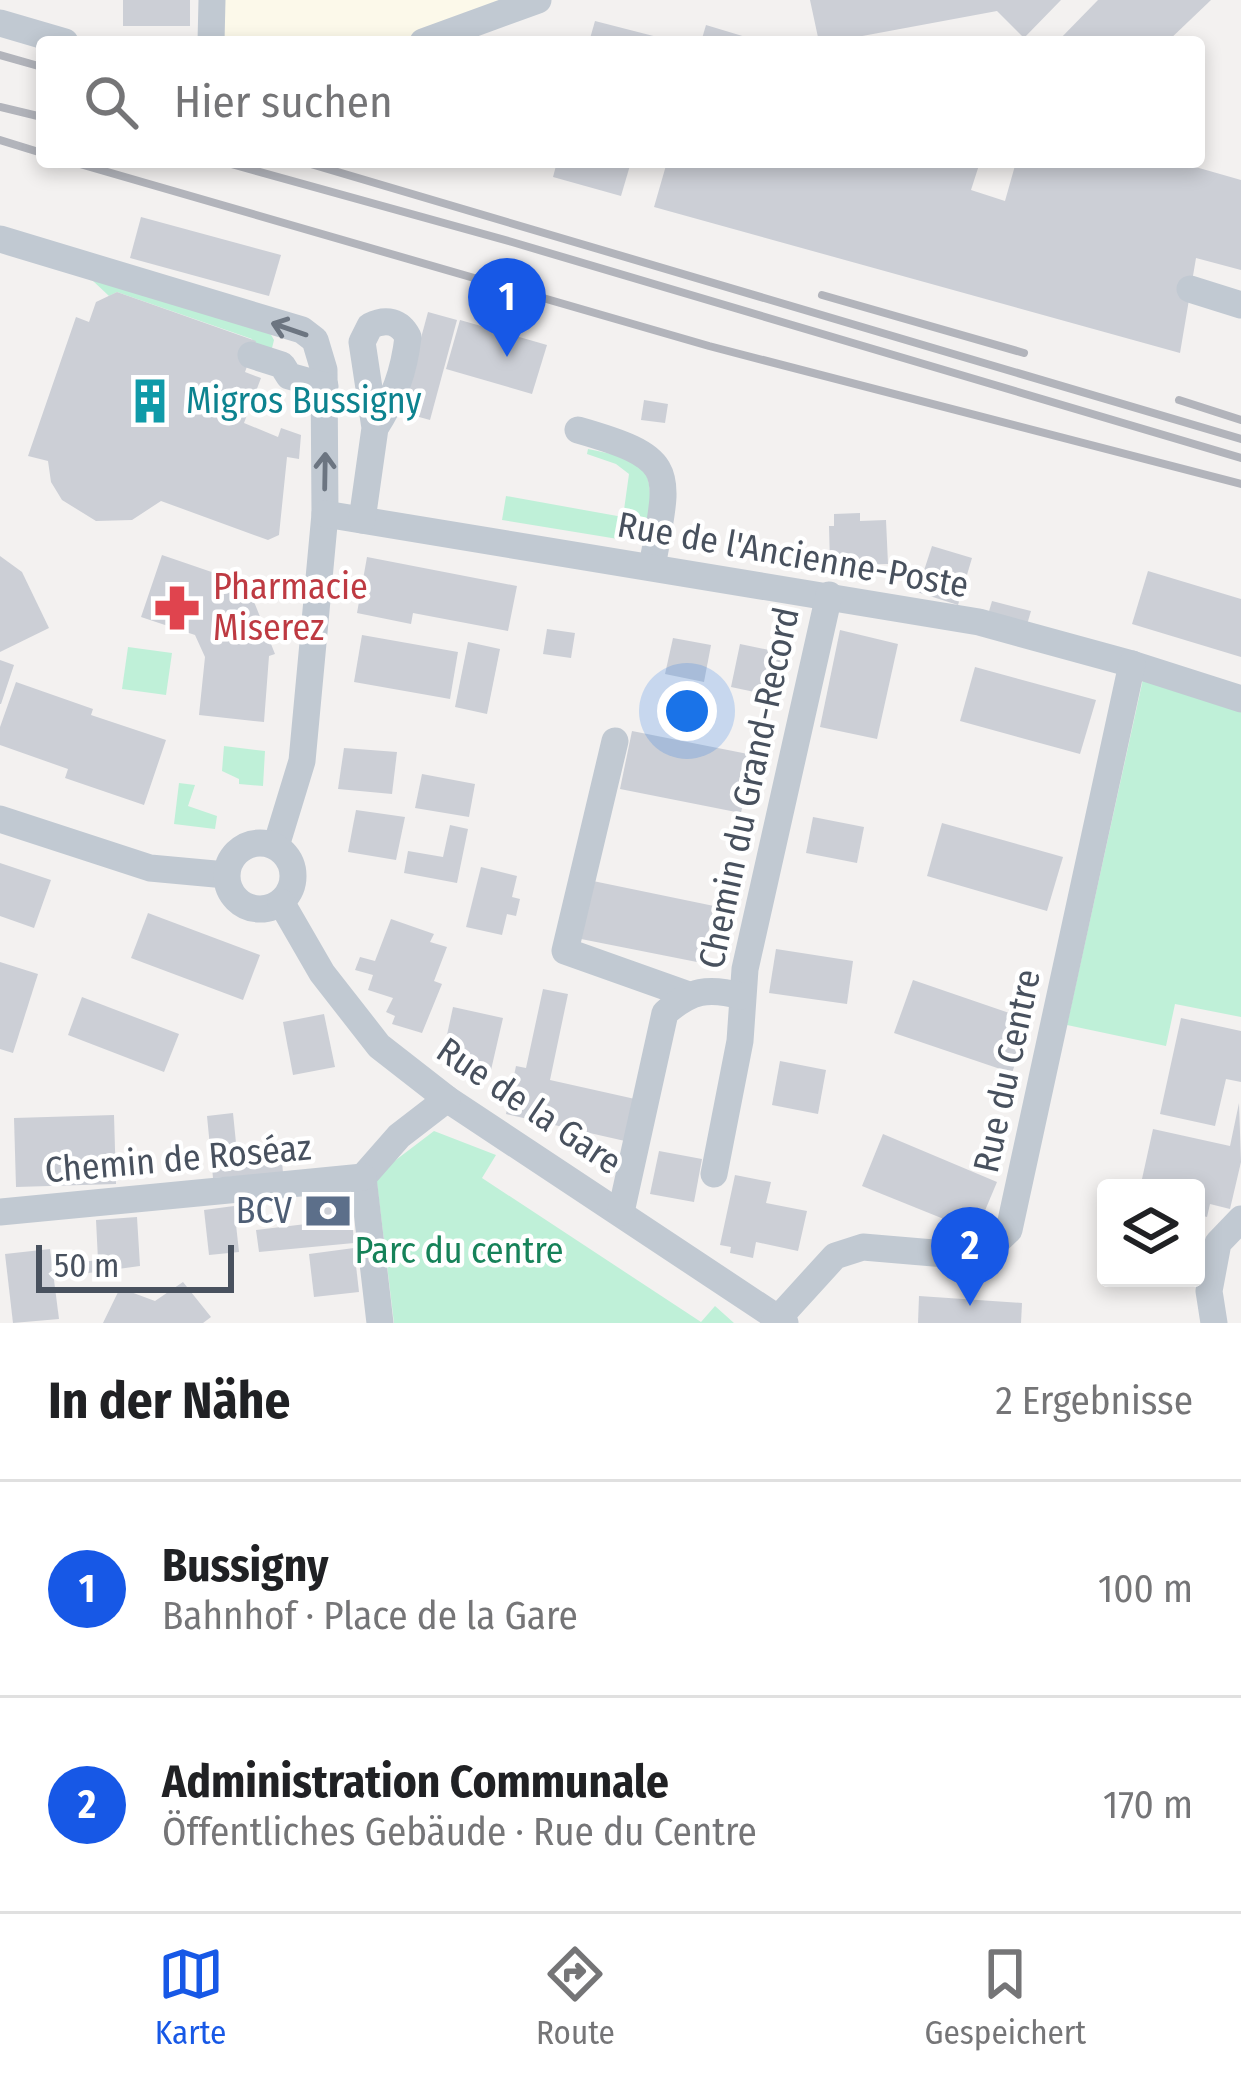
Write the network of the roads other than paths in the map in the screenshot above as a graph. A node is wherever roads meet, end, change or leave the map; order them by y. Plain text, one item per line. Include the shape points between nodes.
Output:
1 (212, 0) edge
2 (538, 0) edge
3 (0, 22) edge
4 (46, 36) edge
5 (211, 36) edge
6 (439, 36) edge
7 (0, 239) edge
8 (1190, 290) dead end
9 (1241, 305) edge
10 (248, 363) dead end
11 (325, 386) junction
12 (375, 428) dead end
13 (578, 430) dead end
14 (325, 514) junction
15 (362, 520) junction
16 (652, 567) junction
17 (829, 595) junction
18 (1132, 664) junction
19 (1241, 699) edge
20 (614, 741) dead end
21 (0, 819) edge
22 (276, 846) junction
23 (226, 875) junction
24 (281, 902) junction
25 (686, 994) junction
26 (741, 996) junction
27 (447, 1099) junction
28 (714, 1174) dead end
29 (363, 1177) junction
30 (0, 1212) edge
31 (621, 1212) junction
32 (1241, 1219) edge
33 (779, 1321) edge
34 (380, 1323) edge
35 (1214, 1323) edge

1 - 5 street
2 - 6 street
3 - 4 street
11 -> 7 street via 321,353 302,330
8 - 9 street
10 - 11 street via 282,364 290,376
14 -> 11 street
12 - 15 street
13 - 16 street via 630,445 655,464 664,494
14 - 15 street, Rue de l'Ancienne-Poste
14 - 22 street via 302,761
15 - 16 street, Rue de l'Ancienne-Poste
16 - 17 street, Rue de l'Ancienne-Poste
17 - 18 street, Rue de l'Ancienne-Poste via 979,622
17 - 26 street, Chemin du Grand-Record
18 - 19 street, Rue de l'Ancienne-Poste
18 - 33 street, Rue du Centre via 1009,1230 969,1256 863,1247 835,1256
20 - 25 street, Chemin du Grand-Record via 565,951
21 - 23 street via 151,868
22 - 23 street via 249,844
22 - 24 street via 292,866
23 - 24 street via 245,906
24 - 27 street, Rue de la Gare via 350,1014
25 - 26 street, Chemin du Grand-Record via 714,989
25 - 31 street, Chemin du Grand-Record via 665,1013
26 - 28 street, Chemin du Grand-Record
27 - 29 street
27 - 31 street, Rue de la Gare
29 - 30 street, Chemin de Roséaz
29 - 34 street
31 - 33 street, Rue de la Gare
32 - 35 street via 1218,1243

